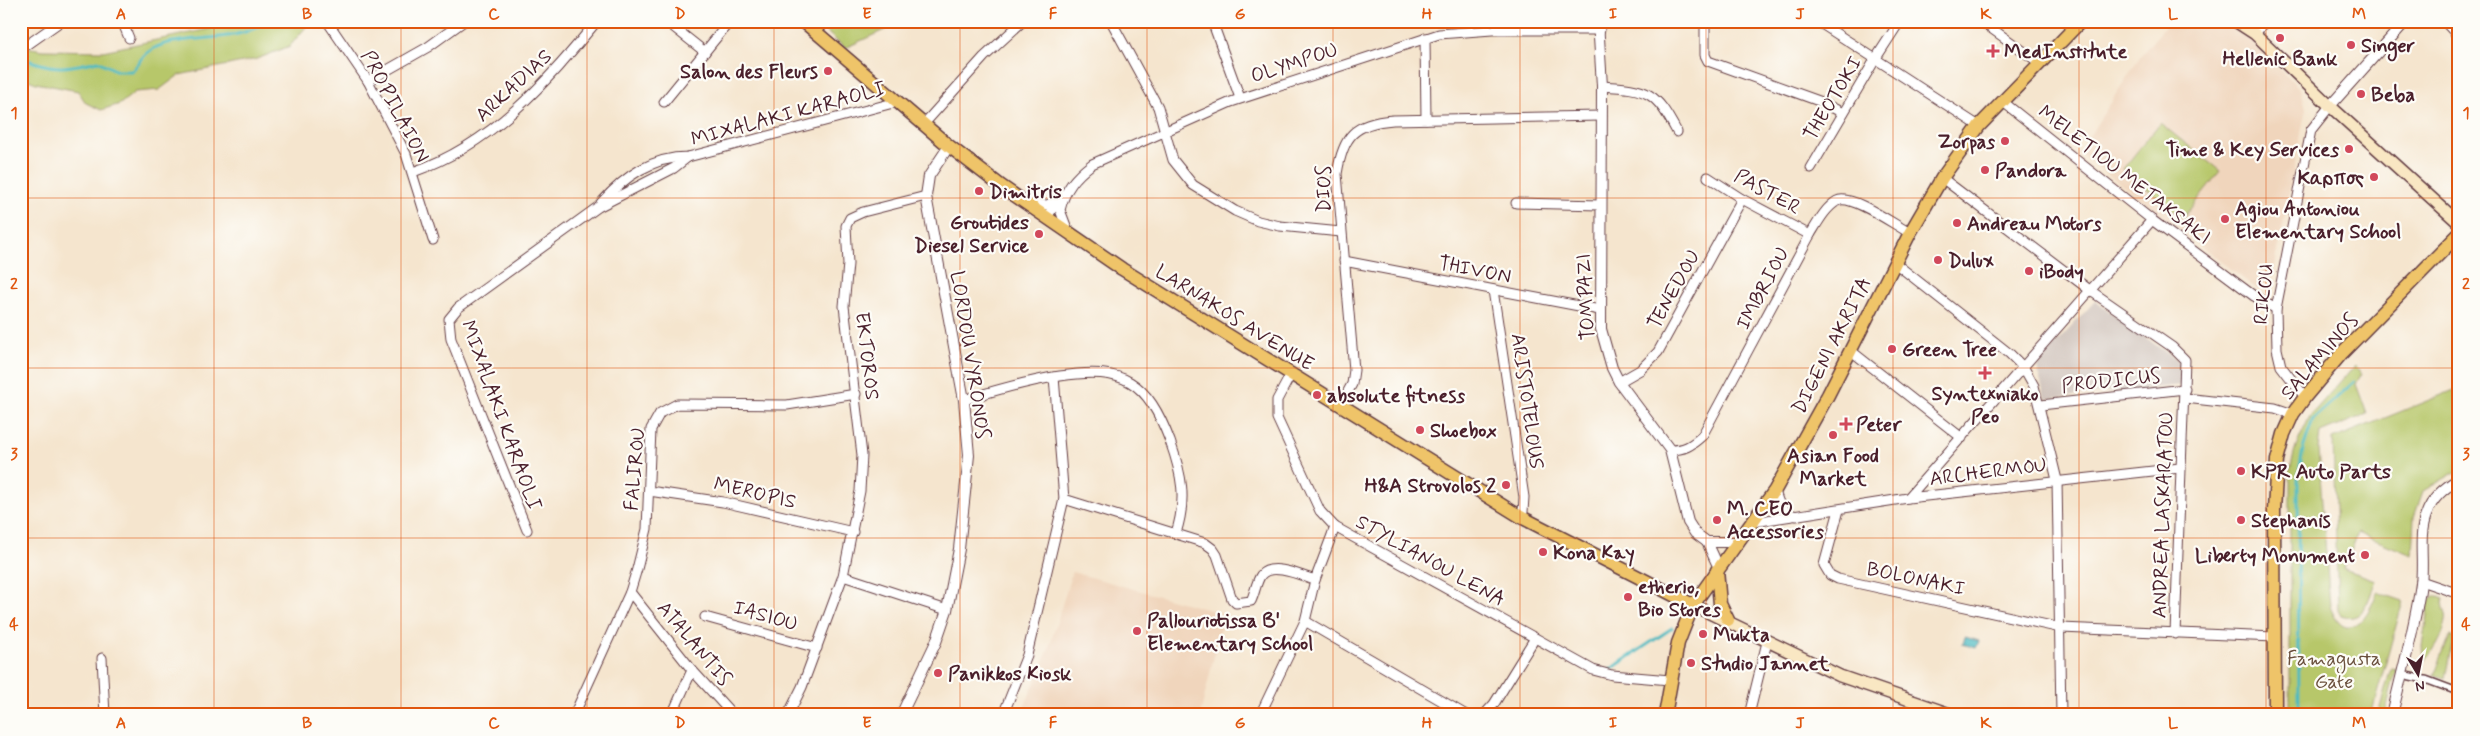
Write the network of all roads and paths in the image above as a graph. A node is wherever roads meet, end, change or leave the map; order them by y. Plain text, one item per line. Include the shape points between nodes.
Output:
1 (61, 21) edge
2 (122, 21) edge
3 (328, 21) edge
4 (464, 21) edge
5 (597, 21) edge
6 (666, 21) edge
7 (730, 21) edge
8 (804, 21) edge
9 (1023, 21) edge
10 (1111, 21) edge
11 (1212, 21) edge
12 (1705, 21) edge
13 (1817, 21) edge
14 (1900, 21) edge
15 (1981, 21) edge
16 (2080, 21) edge
17 (2236, 21) edge
18 (2265, 21) edge
19 (2406, 21) edge
20 (2444, 21) edge
21 (1492, 25) edge
22 (1599, 26) edge
23 (2255, 34) junction
24 (2459, 37) edge
25 (128, 38) dead end
26 (1426, 38) junction
27 (27, 45) dead end
28 (705, 52) junction
29 (1876, 58) junction
30 (2040, 63) junction
31 (368, 81) junction
32 (1602, 86) junction
33 (1240, 98) junction
34 (2002, 101) junction
35 (664, 102) dead end
36 (897, 102) junction
37 (2330, 106) junction
38 (1843, 113) junction
39 (1601, 116) junction
40 (1426, 119) junction
41 (923, 125) junction
42 (1979, 126) junction
43 (1676, 132) dead end
44 (1164, 133) junction
45 (949, 146) junction
46 (688, 157) junction
47 (649, 164) junction
48 (1811, 168) dead end
49 (413, 172) junction
50 (655, 176) junction
51 (1708, 177) dead end
52 (1942, 178) junction
53 (1070, 184) junction
54 (926, 196) junction
55 (1060, 197) junction
56 (1742, 199) junction
57 (1516, 203) dead end
58 (1028, 204) junction
59 (1600, 204) junction
60 (598, 207) junction
61 (1047, 217) junction
62 (2152, 220) junction
63 (2459, 224) edge
64 (1069, 232) junction
65 (1341, 232) junction
66 (1910, 234) junction
67 (2459, 234) edge
68 (1810, 235) junction
69 (432, 240) dead end
70 (1344, 262) junction
71 (1895, 263) junction
72 (1493, 290) junction
73 (2091, 291) junction
74 (2276, 309) junction
75 (1600, 310) junction
76 (1850, 350) junction
77 (2024, 368) junction
78 (1290, 374) junction
79 (1054, 377) junction
80 (1619, 382) junction
81 (856, 394) junction
82 (2185, 394) junction
83 (2305, 397) junction
84 (964, 400) junction
85 (2040, 405) junction
86 (1340, 406) junction
87 (2293, 414) junction
88 (1962, 438) junction
89 (1670, 450) junction
90 (2180, 468) junction
91 (2459, 479) edge
92 (2057, 480) junction
93 (1776, 490) junction
94 (649, 491) junction
95 (1064, 498) junction
96 (1908, 498) junction
97 (1839, 510) junction
98 (1800, 516) junction
99 (1520, 517) junction
100 (1754, 522) junction
101 (1336, 527) junction
102 (527, 530) dead end
103 (853, 532) junction
104 (1176, 534) junction
105 (1707, 542) junction
106 (1739, 542) junction
107 (1718, 569) junction
108 (843, 576) junction
109 (1315, 580) junction
110 (2421, 581) junction
111 (630, 592) junction
112 (2459, 594) edge
113 (1693, 605) junction
114 (947, 610) junction
115 (705, 617) dead end
116 (1305, 620) junction
117 (1728, 620) junction
118 (2061, 628) junction
119 (2175, 634) junction
120 (2275, 637) junction
121 (1535, 638) junction
122 (1767, 642) junction
123 (817, 648) junction
124 (102, 658) dead end
125 (692, 670) junction
126 (2404, 675) junction
127 (1670, 680) junction
128 (2459, 692) edge
129 (1917, 704) junction
130 (105, 715) edge
131 (574, 715) edge
132 (672, 715) edge
133 (733, 715) edge
134 (788, 715) edge
135 (901, 715) edge
136 (1003, 715) edge
137 (1260, 715) edge
138 (1466, 715) edge
139 (1484, 715) edge
140 (1665, 715) edge
141 (1749, 715) edge
142 (1912, 715) edge
143 (1953, 715) edge
144 (2061, 715) edge
145 (2275, 715) edge
146 (2392, 715) edge

1 - 27 street
2 - 25 street
3 - 31 street, PROPILAION
4 - 31 street via 428,47
5 - 49 street, ARKADIAS via 551,77 506,120 463,149
6 - 28 street
7 - 28 street
8 - 36 main road, LARNAKOS AVENUE
9 - 41 street via 984,56
10 - 44 street via 1158,107
11 - 33 street
12 - 38 street via 1705,55 1712,63 1819,101
13 - 29 street
14 - 29 street, THEOTOKI
15 - 30 street
16 - 30 main road, DIGENI AKRITA
17 - 23 main road
18 - 23 street
19 - 37 street
20 - 24 street
21 - 22 street, OLYMPOU
21 - 26 street, OLYMPOU
22 - 32 street, TOMPAZI
23 - 37 main road
26 - 33 street, OLYMPOU
26 - 40 street
28 - 35 street
29 - 38 street, THEOTOKI
29 - 42 street
30 - 34 main road, DIGENI AKRITA
31 - 49 street, PROPILAION
32 - 39 street, TOMPAZI
32 - 43 street via 1629,88 1651,95 1662,106
33 - 44 street, OLYMPOU
34 - 42 main road, DIGENI AKRITA
34 - 62 street, MELETIOU METAKSAKI
36 - 41 main road, LARNAKOS AVENUE
36 - 46 street, MIXALAKI KARAOLI
37 - 63 main road
37 - 74 street, RIKOU via 2311,130
38 - 48 street, THEOTOKI
39 - 40 street, DIOS
39 - 59 street, TOMPAZI
40 - 65 street, DIOS via 1366,124 1350,137 1342,149 1337,174
41 - 45 main road, LARNAKOS AVENUE
42 - 52 main road, DIGENI AKRITA
44 - 53 street, OLYMPOU via 1092,164
44 - 65 street via 1169,151 1181,172 1193,185 1235,211 1280,226
45 - 54 street, LORDOU VYRONOS via 929,176
45 - 58 main road, LARNAKOS AVENUE
46 - 47 street, MIXALAKI KARAOLI via 670,157
46 - 50 street, MIXALAKI KARAOLI via 674,168
47 - 50 street
47 - 60 street, MIXALAKI KARAOLI via 609,194
49 - 69 street, PROPILAION
50 - 60 street, MIXALAKI KARAOLI
51 - 56 street, PASTER
52 - 66 main road, DIGENI AKRITA
52 - 73 street
53 - 55 street
53 - 64 street, OLYMPOU via 1060,210
54 - 81 street, EKTOROS via 863,212 850,218 846,226 848,264 844,306
54 - 84 street, LORDOU VYRONOS
55 - 58 street via 1048,204
55 - 61 street
56 - 68 street, PASTER
56 - 80 street, TENEDOU via 1658,352 1640,370
57 - 59 street
58 - 61 main road, LARNAKOS AVENUE
59 - 75 street, TOMPAZI
60 - 102 street, MIXALAKI KARAOLI via 458,308 448,319 451,338
61 - 64 main road, LARNAKOS AVENUE
62 - 73 street
62 - 74 street, MELETIOU METAKSAKI
64 - 78 main road, LARNAKOS AVENUE
65 - 70 street, DIOS
66 - 68 street, IMBRIOU via 1858,204 1842,200 1826,211
66 - 71 main road, DIGENI AKRITA
67 - 83 main road, SALAMINOS via 2342,353
68 - 89 street, IMBRIOU via 1702,436 1681,450
70 - 72 street, THIVON
70 - 86 street, DIOS via 1354,370 1352,384
71 - 76 main road, DIGENI AKRITA
71 - 77 street
72 - 75 street, THIVON
72 - 99 street, ARISTOTELOUS via 1524,497
73 - 77 street
73 - 82 street, ANDREA LASKARATOU via 2183,356
74 - 83 street, RIKOU via 2277,349 2282,366
75 - 80 street, TOMPAZI via 1606,350
76 - 88 street
76 - 93 main road, DIGENI AKRITA
77 - 85 street
77 - 88 street
78 - 86 main road, LARNAKOS AVENUE
78 - 101 street, STYLIANOU LENA via 1276,400 1276,418 1320,511
79 - 84 street via 1032,380
79 - 95 street
79 - 104 street via 1086,372 1110,374 1129,382 1149,399 1164,426 1181,478 1183,512
80 - 89 street, TOMPAZI
81 - 94 street, FALIROU via 787,405 670,406 660,413 652,429
81 - 103 street, EKTOROS via 862,475
82 - 85 street, PRODICUS
82 - 87 street, PRODICUS via 2275,408
82 - 90 street, ANDREA LASKARATOU
83 - 87 main road, SALAMINOS
84 - 114 street, LORDOU VYRONOS via 969,447 968,478
85 - 92 street
86 - 99 main road, LARNAKOS AVENUE
87 - 120 main road, SALAMINOS via 2277,460
88 - 96 street
89 - 105 street, TOMPAZI via 1688,522 1695,533
90 - 92 street, ARCHERMOU
90 - 119 street, ANDREA LASKARATOU
91 - 110 street via 2441,491 2426,514
92 - 96 street, ARCHERMOU
92 - 118 street
93 - 98 street via 1777,500 1784,511
93 - 100 main road, DIGENI AKRITA
94 - 103 street, MEROPIS via 723,502
94 - 111 street, FALIROU via 647,529
95 - 104 street
95 - 136 street via 1026,660
96 - 97 street, ARCHERMOU
97 - 98 street, ARCHERMOU
97 - 118 street, BOLONAKI via 1824,565 1830,575
98 - 100 street, ARCHERMOU
99 - 113 main road, LARNAKOS AVENUE
100 - 106 main road, DIGENI AKRITA
101 - 109 street
101 - 121 street, STYLIANOU LENA
103 - 108 street, EKTOROS
104 - 109 street via 1205,543 1213,549 1236,603 1251,601 1261,576 1269,570 1281,570
105 - 106 street
105 - 107 street, TOMPAZI
106 - 107 main road, DIGENI AKRITA
107 - 113 main road, DIGENI AKRITA
107 - 117 main road via 1720,604
108 - 114 street
108 - 123 street, EKTOROS
109 - 116 street
110 - 112 street
110 - 126 street
111 - 125 street, ATALANTIS
111 - 131 street, FALIROU
113 - 117 main road, LARNAKOS AVENUE
113 - 127 main road, DIGENI AKRITA via 1678,643
114 - 135 street, LORDOU VYRONOS via 936,642
115 - 123 street, IASIOU
116 - 137 street
116 - 138 street
117 - 122 main road, LARNAKOS AVENUE
118 - 119 street, BOLONAKI
118 - 144 street
119 - 120 street, BOLONAKI
120 - 145 main road, SALAMINOS
121 - 127 street, STYLIANOU LENA via 1600,673
121 - 139 street
122 - 129 main road, LARNAKOS AVENUE via 1840,676
122 - 141 street
123 - 134 street, EKTOROS
124 - 130 street
125 - 132 street
125 - 133 street, ATALANTIS
126 - 128 street
126 - 146 street
127 - 140 main road, DIGENI AKRITA
129 - 142 street
129 - 143 main road, LARNAKOS AVENUE

